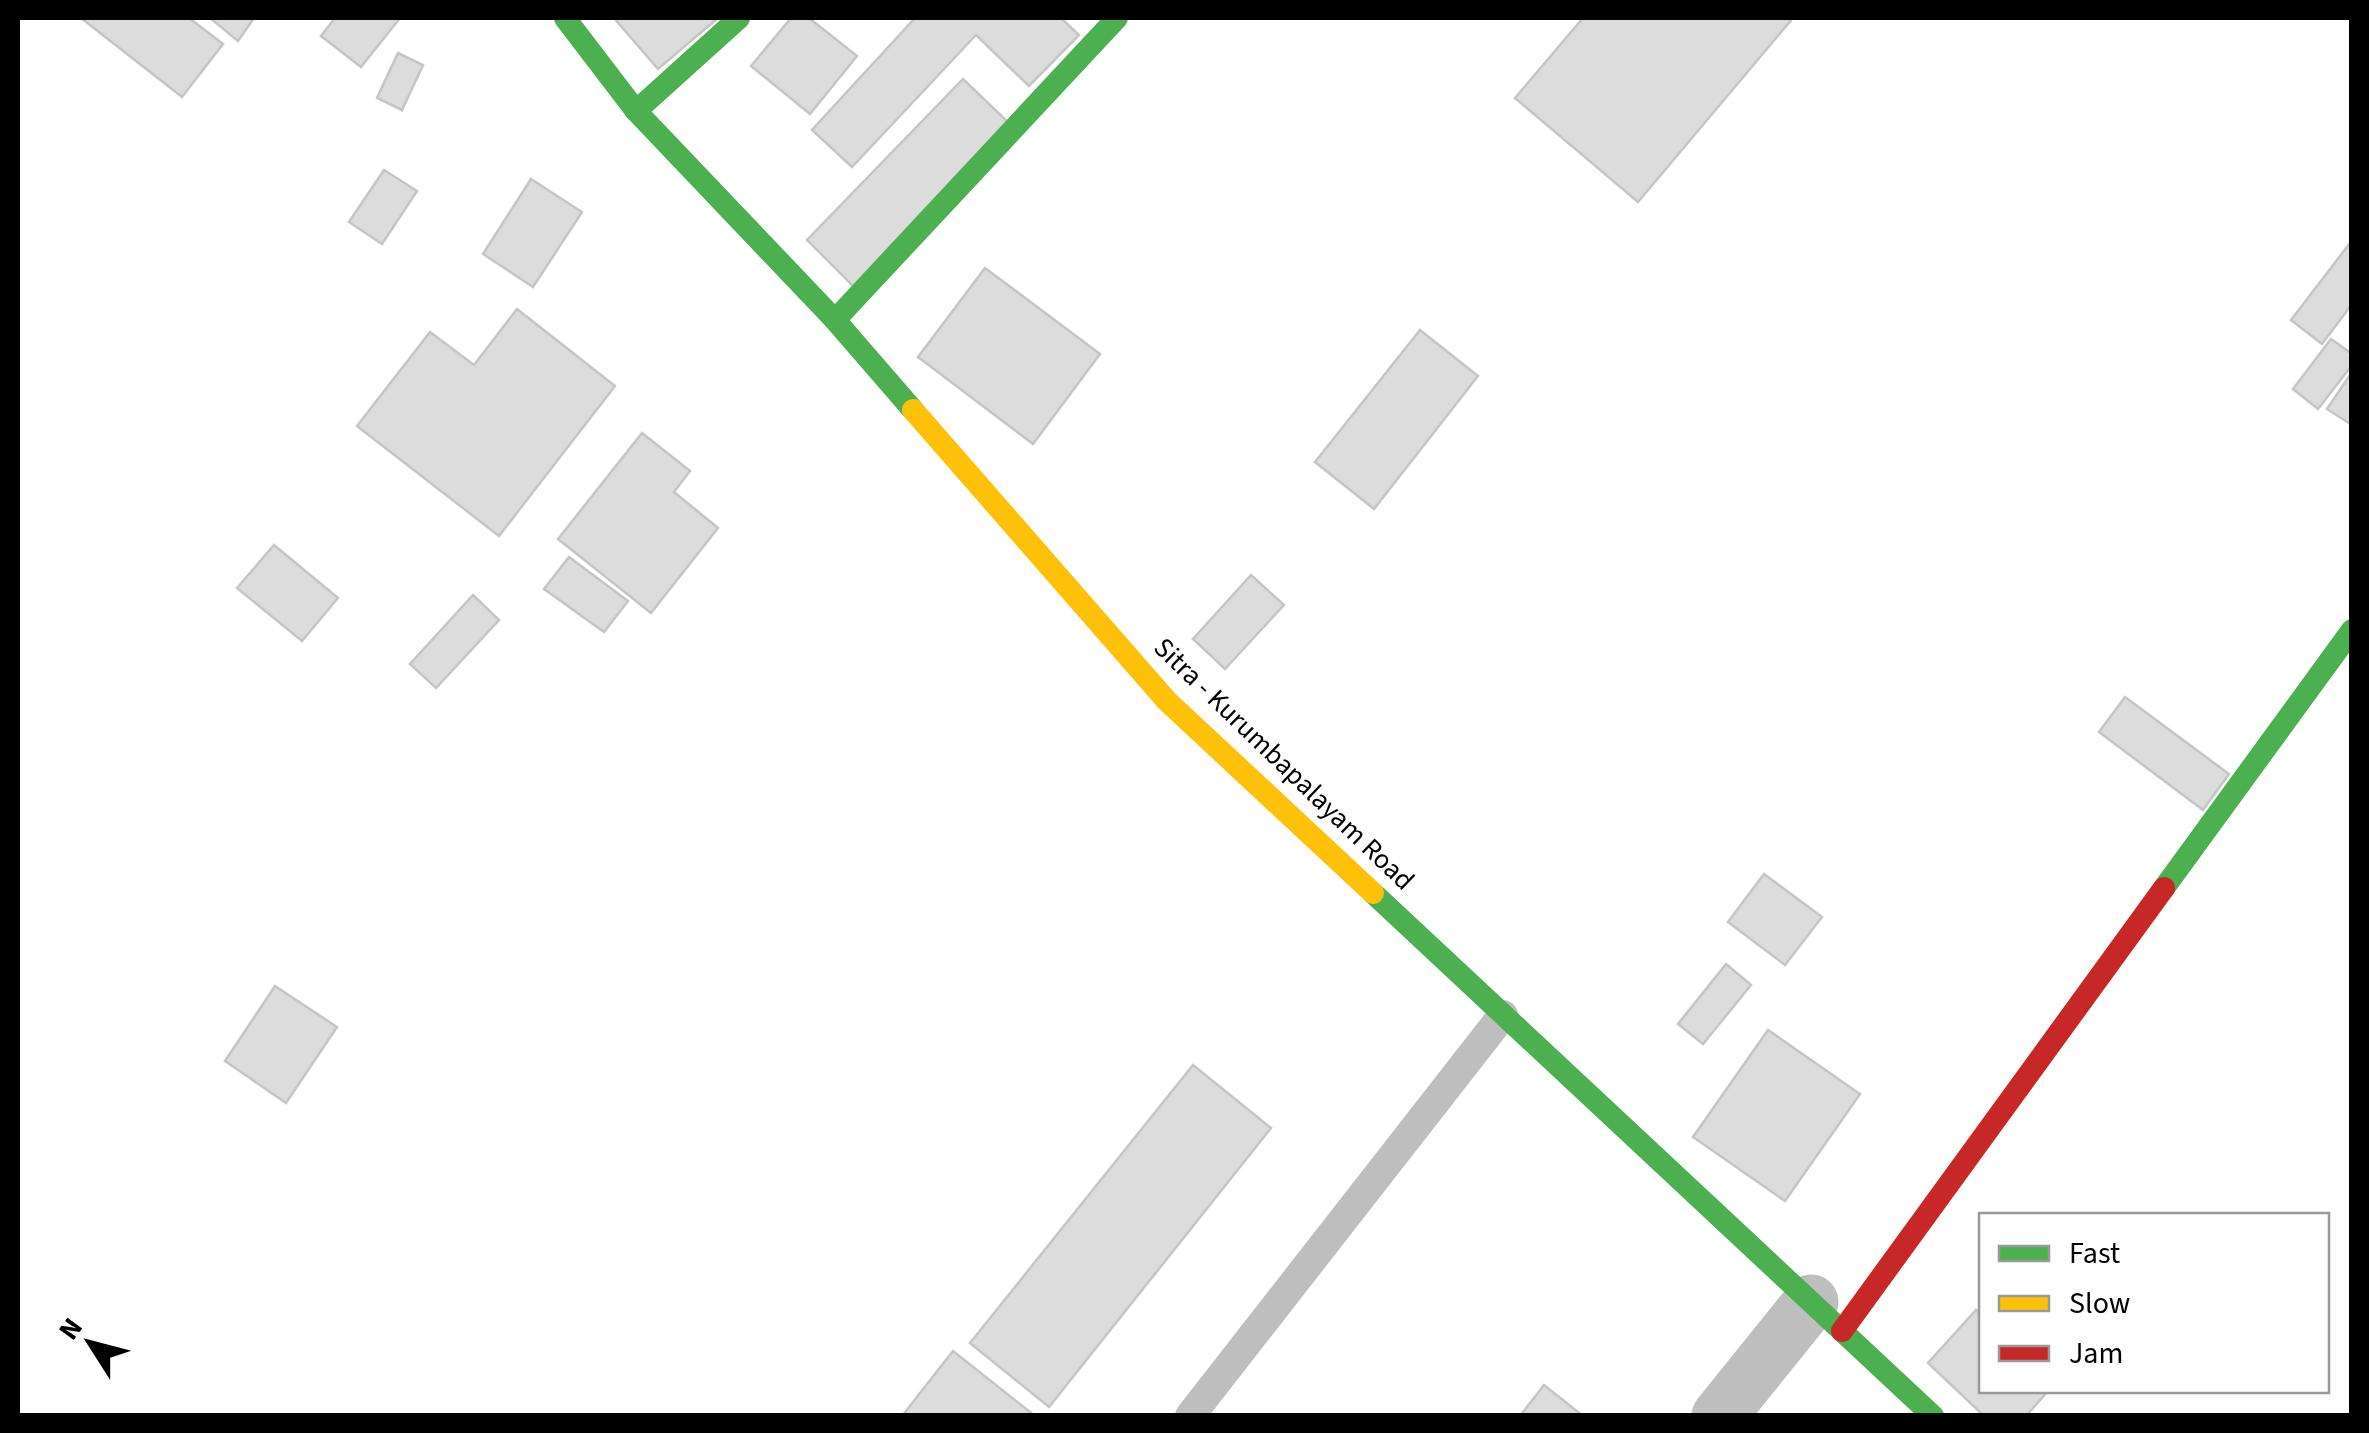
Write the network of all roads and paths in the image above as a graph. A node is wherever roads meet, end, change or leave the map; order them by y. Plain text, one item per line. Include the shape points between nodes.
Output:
1 (565, 18) edge
2 (739, 18) edge
3 (1118, 18) edge
4 (636, 112) junction
5 (836, 320) junction
6 (2352, 630) edge
7 (1503, 1015) junction
8 (1826, 1316) junction
9 (1190, 1416) edge
10 (1719, 1416) edge
11 (1932, 1416) edge

1 - 4 main road, Sitra - Kurumbapalayam Road
2 - 4 main road
3 - 5 main road
4 - 5 main road, Sitra - Kurumbapalayam Road
5 - 7 main road, Sitra - Kurumbapalayam Road via 1168,701
6 - 8 main road
7 - 8 main road, Sitra - Kurumbapalayam Road
7 - 9 lane
8 - 10 street
8 - 11 main road, Sitra - Kurumbapalayam Road

